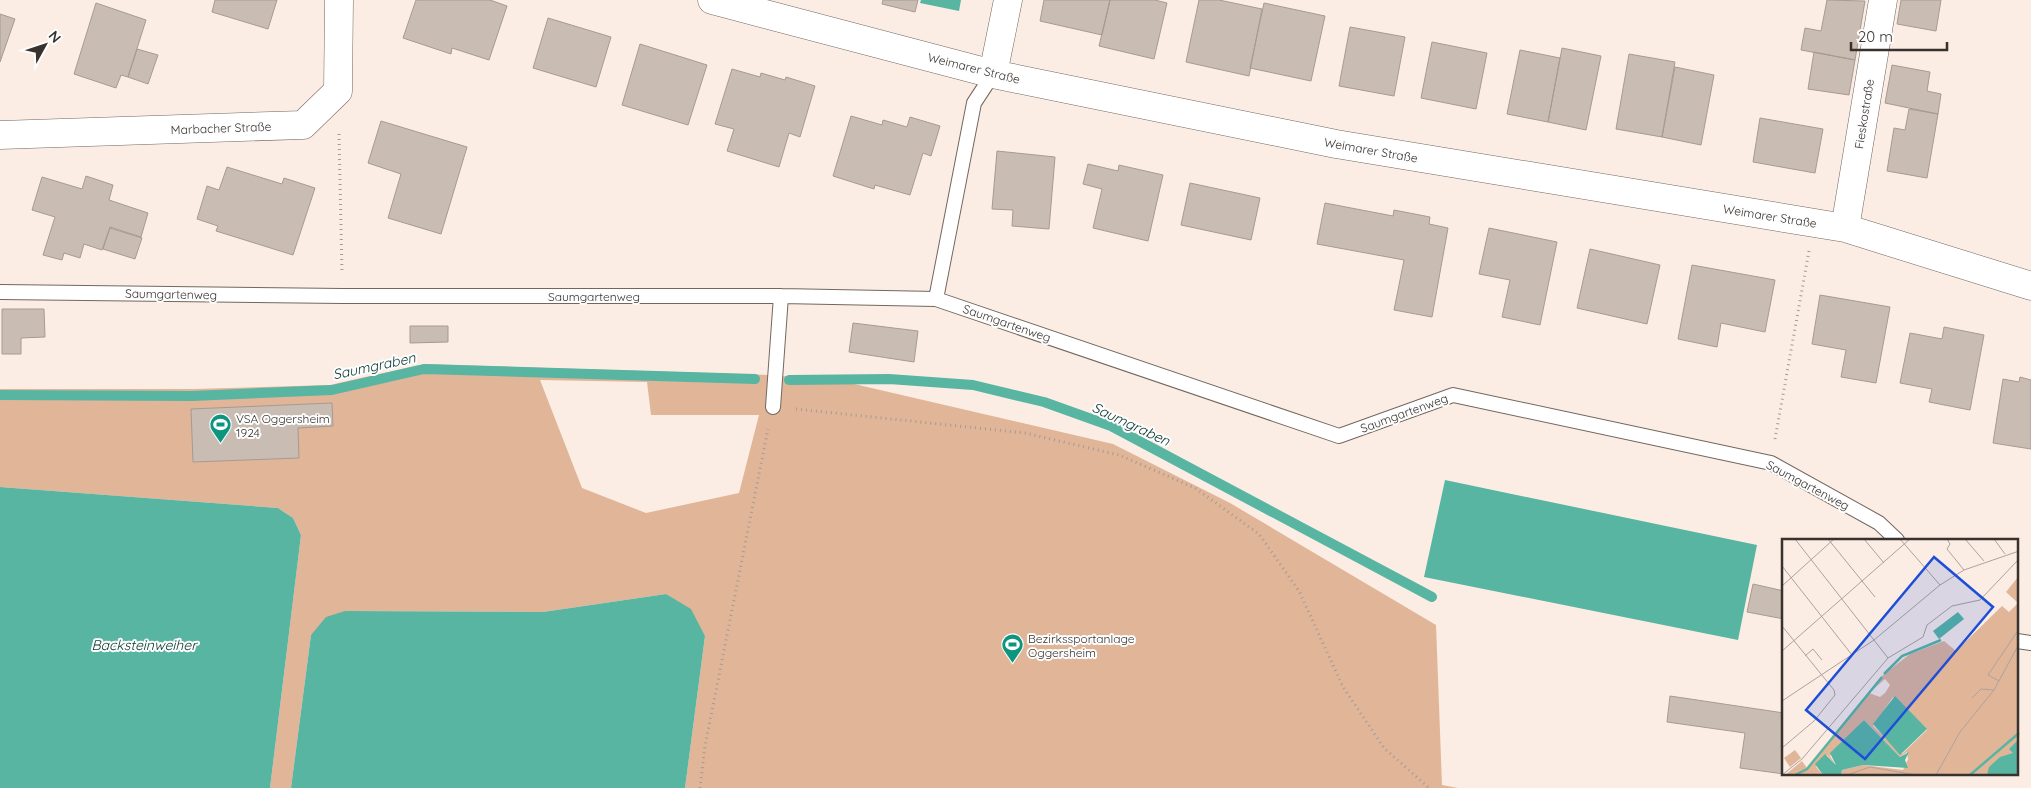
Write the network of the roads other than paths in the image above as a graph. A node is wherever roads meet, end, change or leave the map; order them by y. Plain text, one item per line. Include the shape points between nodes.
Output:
1 (339, 0) edge
2 (1008, 0) edge
3 (1883, 0) edge
4 (720, 1) edge
5 (993, 74) junction
6 (0, 135) edge
7 (1845, 228) junction
8 (2031, 286) edge
9 (0, 292) edge
10 (781, 296) junction
11 (936, 299) junction
12 (773, 407) road end
13 (1896, 539) edge
14 (2018, 641) edge
15 (2031, 643) edge

1 - 6 street, Marbacher Straße via 338,91 303,125
2 - 5 street
3 - 7 street, Fieskostraße
4 - 5 street, Weimarer Straße
5 - 7 street, Weimarer Straße via 1336,144
5 - 11 lane via 974,103
7 - 8 street, Weimarer Straße
9 - 10 lane, Saumgartenweg
10 - 11 lane, Saumgartenweg
10 - 12 lane
11 - 13 lane, Saumgartenweg via 1339,436 1453,395 1771,463 1879,523
14 - 15 lane

